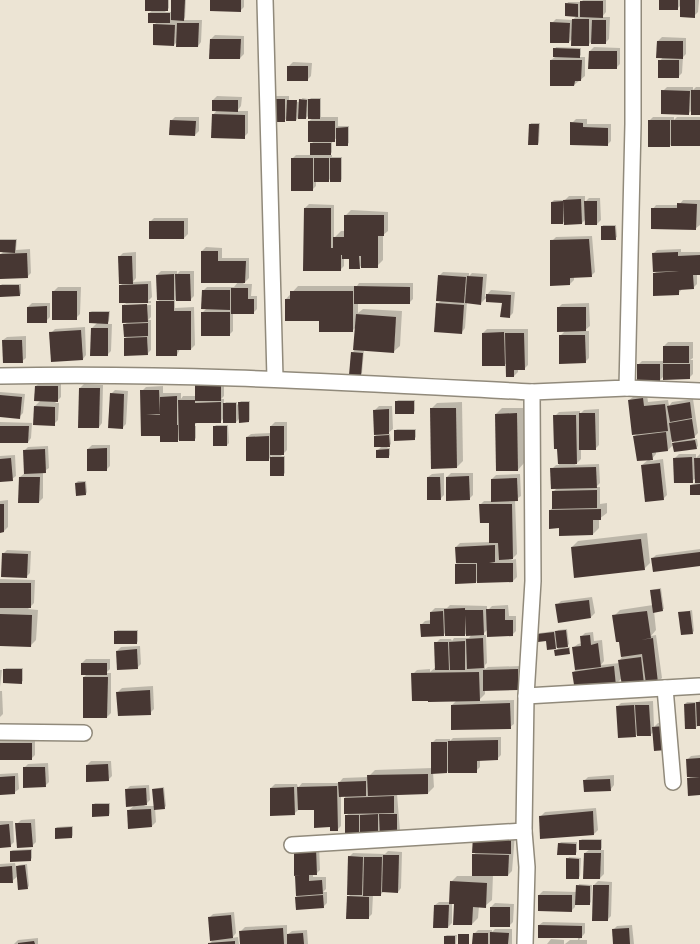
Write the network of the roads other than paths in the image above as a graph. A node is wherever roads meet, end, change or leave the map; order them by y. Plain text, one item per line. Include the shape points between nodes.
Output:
1 (265, 0) edge
2 (633, 0) edge
3 (0, 376) edge
4 (275, 378) junction
5 (627, 388) junction
6 (700, 390) edge
7 (532, 392) junction
8 (699, 686) dead end
9 (665, 688) junction
10 (526, 696) junction
11 (0, 732) edge
12 (84, 733) dead end
13 (673, 782) dead end
14 (524, 831) junction
15 (292, 845) dead end
16 (525, 944) edge

1 - 4 street
2 - 5 street
3 - 4 street via 70,374
4 - 7 street
5 - 6 street
5 - 7 street
7 - 10 street via 533,581
8 - 9 street
9 - 10 street
9 - 13 street
10 - 14 street
11 - 12 street
14 - 15 street
14 - 16 street via 527,867

